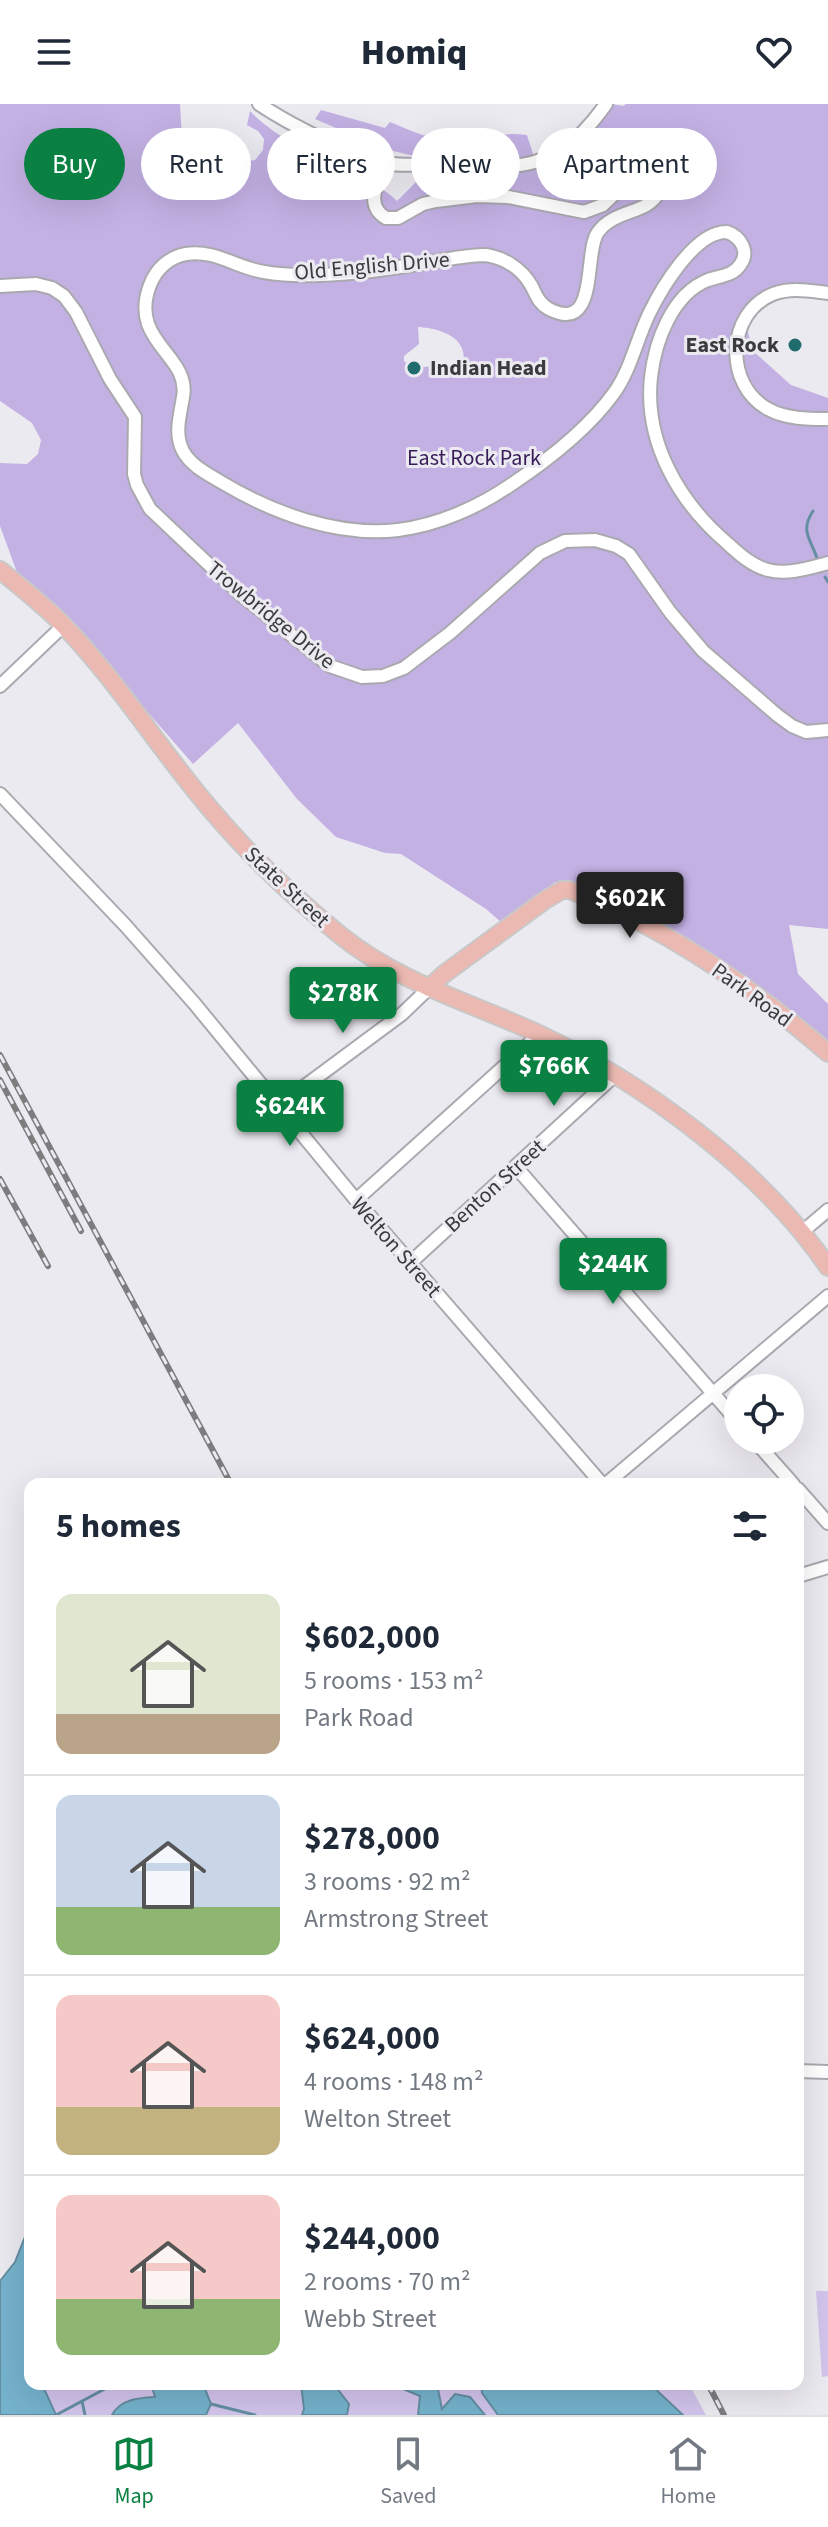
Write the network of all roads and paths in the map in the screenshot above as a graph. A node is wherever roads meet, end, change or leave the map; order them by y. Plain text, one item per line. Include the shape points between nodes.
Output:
1 (259, 104) edge
2 (606, 104) edge
3 (303, 128) edge
4 (395, 164) edge
5 (373, 200) edge
6 (0, 286) edge
7 (828, 293) edge
8 (828, 419) edge
9 (828, 563) edge
10 (0, 570) edge
11 (64, 625) junction
12 (0, 686) edge
13 (828, 730) edge
14 (0, 794) edge
15 (429, 988) junction
16 (540, 1034) junction
17 (828, 1053) edge
18 (615, 1075) junction
19 (278, 1106) junction
20 (516, 1167) junction
21 (356, 1200) junction
22 (828, 1210) edge
23 (802, 1232) junction
24 (410, 1263) junction
25 (828, 1267) edge
26 (828, 1296) edge
27 (713, 1394) junction
28 (724, 1406) edge
29 (766, 1454) edge
30 (599, 1478) edge
31 (611, 1478) edge
32 (788, 1478) edge
33 (804, 1496) edge
34 (828, 1523) edge
35 (828, 1567) edge
36 (804, 1574) edge
37 (804, 2071) edge
38 (828, 2072) edge

1 - 3 street
2 - 4 street via 573,144 536,161 511,166
5 - 9 street, Old English Drive via 380,215 392,219 423,204 477,196 584,212 603,205 632,177 643,174 654,180 658,193 650,205 623,213 598,232 591,249 587,296 570,312 546,307 517,269 486,255 299,274 264,272 210,254 188,253 163,265 149,288 146,308 155,339 180,370 180,444 192,463 271,508 363,531 415,527 463,511 502,490 589,421 619,385 647,317 683,261 708,237 727,232 742,243 743,263 691,290 671,315 658,344 651,389 659,449 704,524 746,559 777,571
6 - 13 street, Trowbridge Drive via 36,284 64,296 135,417 134,474 150,509 240,594 330,666 362,677 404,668 540,553 565,541 595,540 629,554 703,651 777,715 799,730
7 - 8 street via 785,291 761,301 743,322 736,354 745,387 767,409 797,418
10 - 11 main road, State Street
11 - 12 street
11 - 15 main road, State Street via 246,849 352,944
14 - 19 street, Welton Street via 125,925
15 - 16 main road, State Street
15 - 17 main road, Park Road via 538,905 570,890 707,961
15 - 19 street
16 - 18 main road, State Street
16 - 21 street
18 - 20 street, Benton Street
18 - 23 main road, State Street via 733,1162
19 - 21 street, Welton Street
20 - 24 street, Benton Street
20 - 27 street
21 - 24 street, Welton Street
22 - 23 street
23 - 25 main road, State Street
24 - 30 street, Welton Street
26 - 27 street
27 - 28 street
27 - 31 street
29 - 32 street
33 - 34 street
35 - 36 street
37 - 38 street

